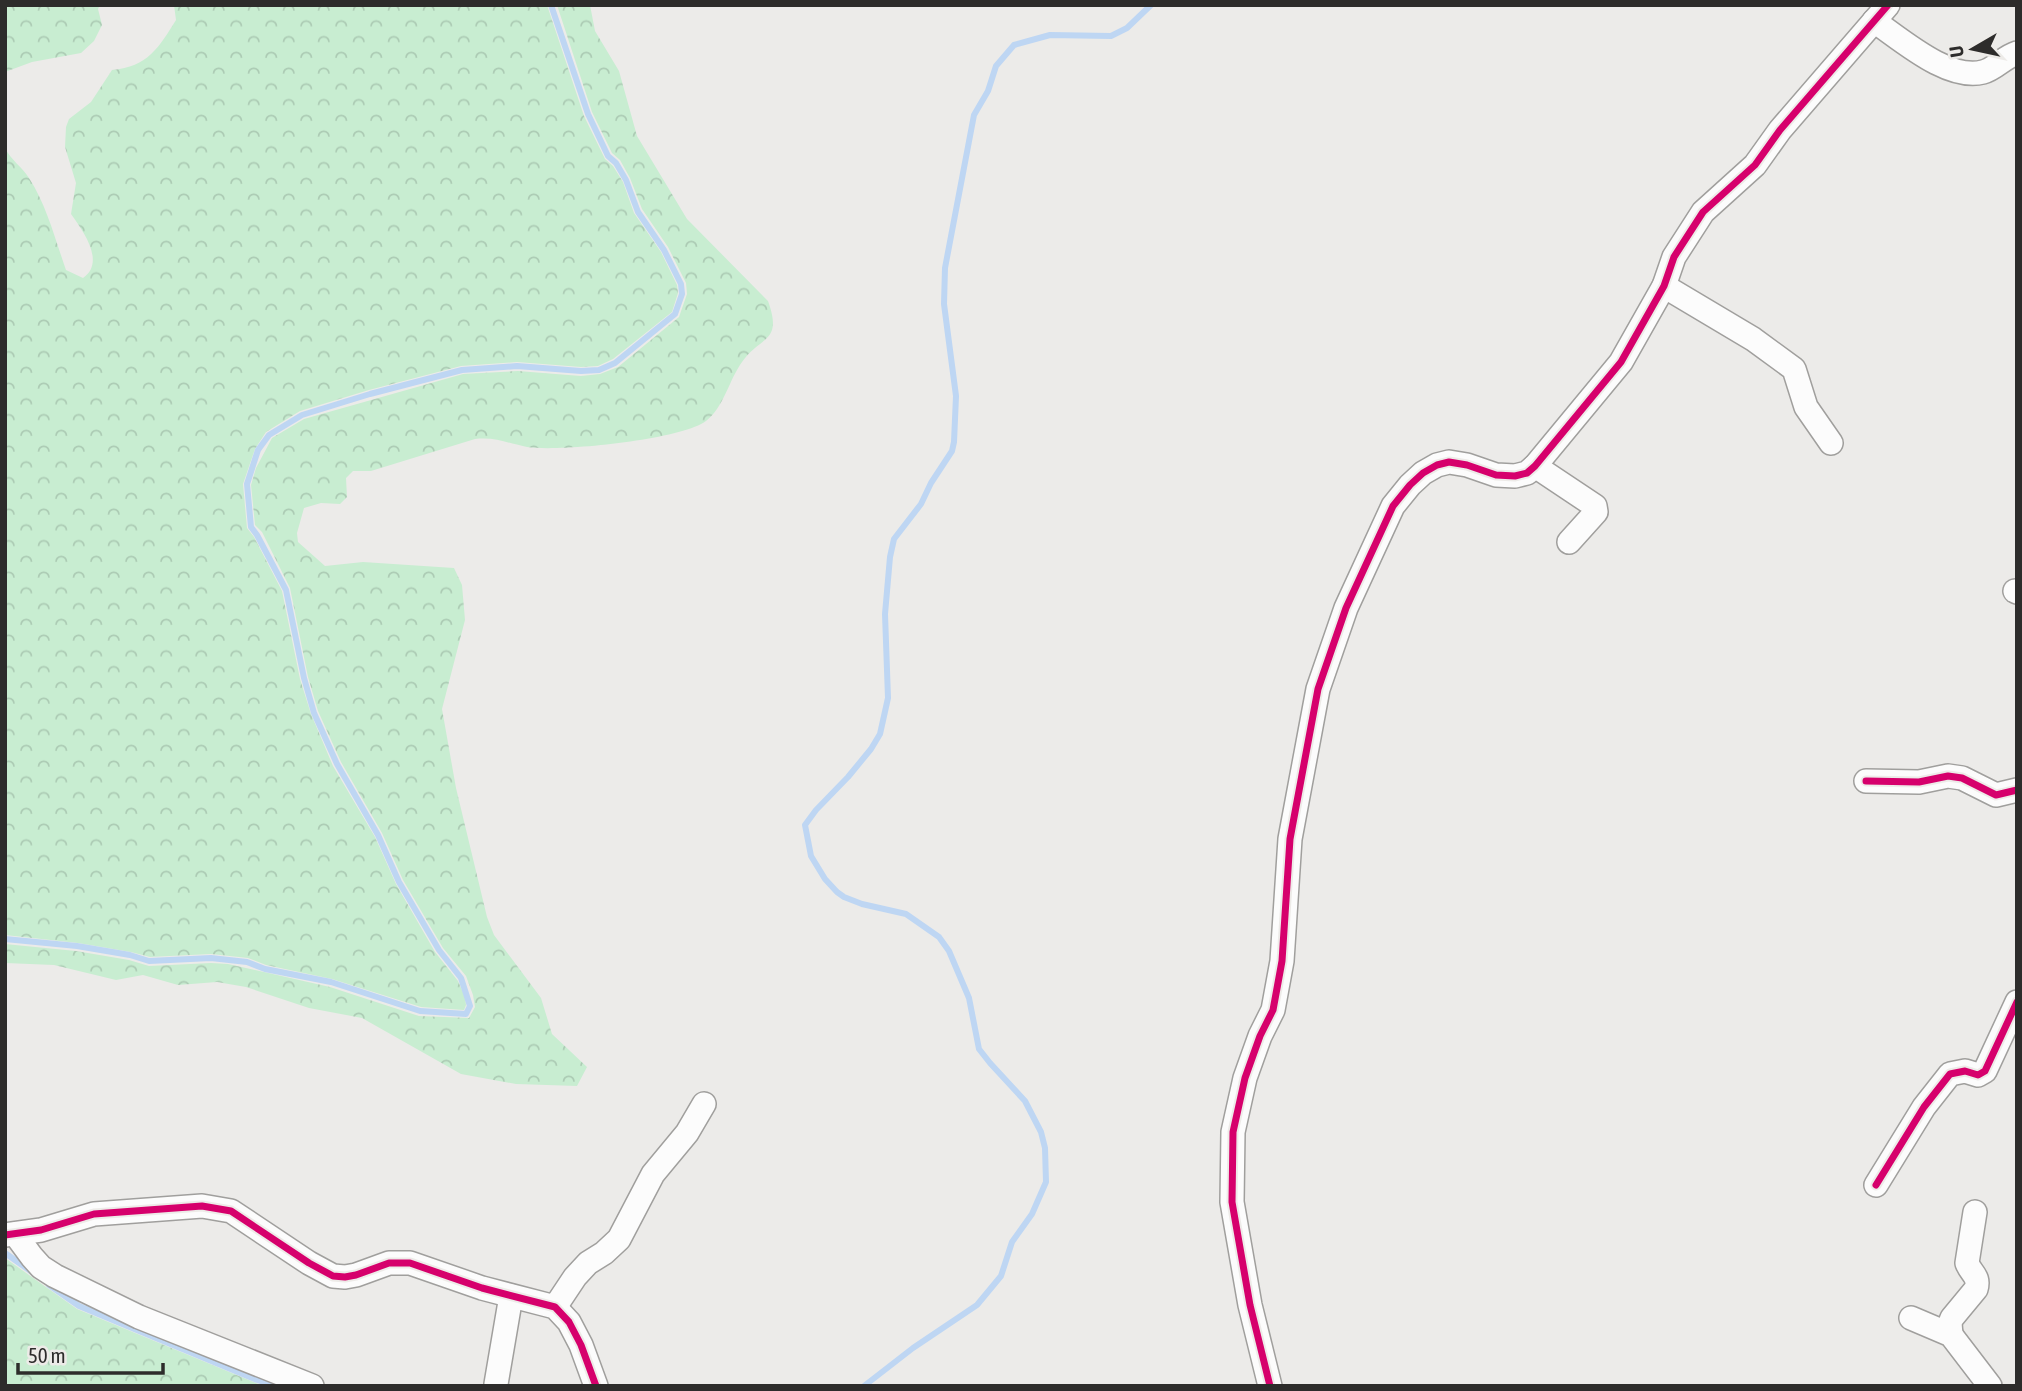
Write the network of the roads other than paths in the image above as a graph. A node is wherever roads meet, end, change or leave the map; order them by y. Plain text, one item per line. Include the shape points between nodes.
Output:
1 (1881, 13) edge
2 (2017, 53) edge
3 (1664, 286) junction
4 (1830, 443) dead end
5 (1535, 466) junction
6 (1569, 542) dead end
7 (1866, 781) dead end
8 (2017, 790) edge
9 (2017, 1002) edge
10 (704, 1104) dead end
11 (1875, 1185) dead end
12 (1975, 1212) dead end
13 (10, 1234) edge
14 (511, 1296) junction
15 (555, 1307) junction
16 (1911, 1318) dead end
17 (1951, 1335) junction
18 (496, 1384) dead end
19 (312, 1386) edge
20 (596, 1386) edge
21 (1270, 1386) edge
22 (1990, 1386) edge

1 - 2 street via 1950,69 1985,72
1 - 3 street via 1755,165 1703,212 1674,257
3 - 4 street via 1794,369 1807,407
3 - 5 street via 1621,362
5 - 6 street via 1595,506 1595,512
5 - 21 street via 1515,476 1449,462 1423,473 1410,485 1393,506 1346,608 1318,690 1290,839 1282,961 1273,1010 1245,1078 1233,1132 1232,1202
7 - 8 street via 1919,782 1948,776 1996,795
9 - 11 street via 1984,1071 1950,1074
10 - 15 street via 653,1174 619,1238 587,1263
12 - 17 street via 1967,1263 1978,1284 1952,1318
13 - 14 street via 93,1214 217,1207 231,1211 333,1276 345,1278 389,1263 410,1263
13 - 19 street via 55,1276 139,1317
14 - 15 street
14 - 18 street
15 - 20 street via 581,1345
16 - 17 street
17 - 22 street

